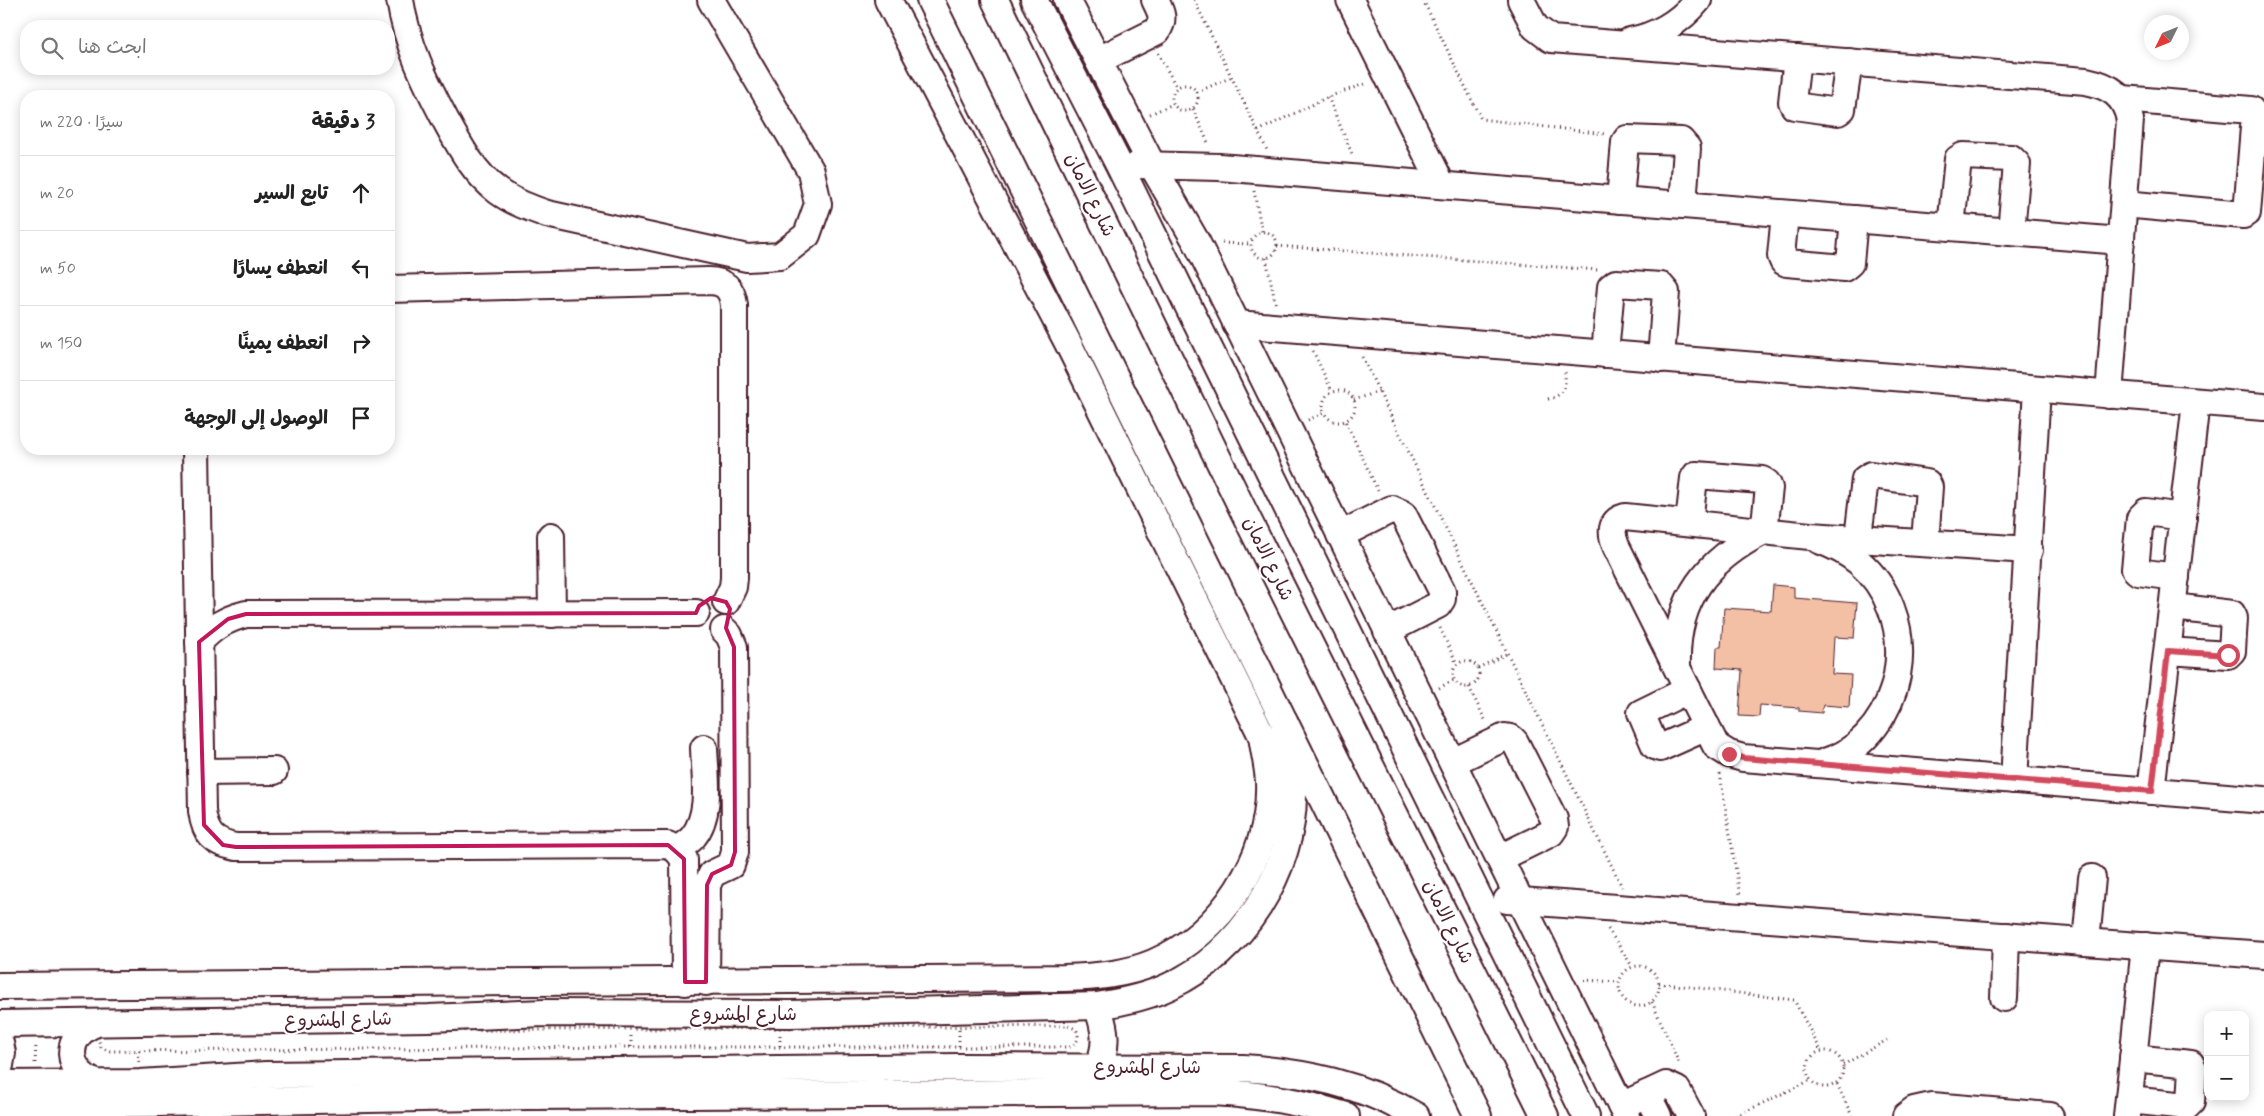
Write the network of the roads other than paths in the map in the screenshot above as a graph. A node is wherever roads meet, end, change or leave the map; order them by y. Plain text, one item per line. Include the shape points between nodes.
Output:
1 (400, 0) edge
2 (711, 0) edge
3 (888, 0) edge
4 (930, 0) edge
5 (995, 0) edge
6 (1034, 0) edge
7 (1067, 0) edge
8 (1155, 0) edge
9 (1350, 0) edge
10 (1521, 0) edge
11 (1698, 0) edge
12 (1614, 44) junction
13 (1797, 58) junction
14 (1099, 60) junction
15 (1849, 62) junction
16 (2123, 100) junction
17 (1152, 164) junction
18 (1118, 165) junction
19 (1442, 186) junction
20 (1620, 200) junction
21 (2124, 204) junction
22 (1683, 205) junction
23 (1785, 214) junction
24 (1854, 219) junction
25 (1951, 227) junction
26 (2011, 232) junction
27 (2121, 241) junction
28 (395, 289) edge
29 (1236, 324) junction
30 (1605, 354) junction
31 (1661, 359) junction
32 (2037, 389) junction
33 (2109, 395) junction
34 (2196, 402) junction
35 (2264, 407) edge
36 (196, 455) edge
37 (1280, 495) junction
38 (1244, 512) junction
39 (2183, 518) junction
40 (1689, 524) junction
41 (1764, 531) junction
42 (1340, 535) junction
43 (552, 536) dead end
44 (1810, 536) junction
45 (1858, 538) junction
46 (1925, 543) junction
47 (2029, 550) junction
48 (2176, 576) junction
49 (198, 586) junction
50 (726, 602) junction
51 (2173, 607) junction
52 (696, 613) junction
53 (246, 614) junction
54 (552, 614) junction
55 (724, 630) junction
56 (1387, 631) junction
57 (199, 642) junction
58 (2168, 651) junction
59 (1683, 679) junction
60 (1284, 721) junction
61 (1711, 736) junction
62 (704, 748) dead end
63 (1453, 762) junction
64 (1819, 764) junction
65 (274, 771) dead end
66 (201, 772) junction
67 (2014, 780) junction
68 (2152, 791) junction
69 (2264, 800) edge
70 (678, 850) junction
71 (1500, 858) junction
72 (2092, 878) dead end
73 (1478, 900) junction
74 (1521, 900) junction
75 (2006, 936) junction
76 (2086, 942) junction
77 (2145, 946) junction
78 (2264, 955) edge
79 (787, 981) junction
80 (695, 982) junction
81 (543, 983) junction
82 (0, 986) edge
83 (2004, 998) dead end
84 (1097, 1006) junction
85 (544, 1013) junction
86 (783, 1019) junction
87 (0, 1024) edge
88 (94, 1024) junction
89 (1544, 1030) junction
90 (0, 1043) edge
91 (1510, 1046) junction
92 (2133, 1058) junction
93 (964, 1060) junction
94 (0, 1065) edge
95 (1096, 1067) junction
96 (96, 1083) junction
97 (0, 1084) edge
98 (973, 1094) junction
99 (806, 1096) junction
100 (883, 1096) junction
101 (1657, 1098) edge
102 (0, 1106) edge
103 (2128, 1108) edge
104 (1624, 1111) edge
105 (826, 1116) edge
106 (863, 1116) edge
107 (1346, 1116) edge
108 (1416, 1116) edge
109 (1478, 1116) edge
110 (1545, 1116) edge
111 (1586, 1116) edge
112 (1691, 1116) edge
113 (1906, 1116) edge
114 (2050, 1116) edge

1 - 2 street via 409,43 431,92 462,151 478,173 498,191 521,205 547,214 747,258 780,256 807,236 818,204 811,171
3 - 79 street via 1068,343 1262,736 1268,781 1264,827 1250,870 1225,908 1192,940 1153,963 1109,976
4 - 60 street
5 - 38 street, شارع الامان
6 - 18 street
7 - 14 street
8 - 14 street via 1162,14 1162,24 1157,31
9 - 19 street
10 - 12 street via 1535,27 1551,39
11 - 12 street via 1688,13 1666,28 1641,39
12 - 13 street
13 - 15 street
13 - 15 street via 1794,106 1838,112 1842,109
14 - 17 street
15 - 16 street via 2086,81 2101,84
16 - 21 street via 2130,120
16 - 21 street via 2251,110 2255,115 2247,213
17 - 18 street
17 - 19 street
17 - 29 street via 1197,242
18 - 37 street
19 - 20 street
20 - 22 street
20 - 22 street via 1627,139 1681,142 1687,148
21 - 27 street
22 - 23 street
23 - 24 street
23 - 24 street via 1781,256 1787,263 1848,266
24 - 25 street
25 - 26 street
25 - 26 street via 1958,160 1963,156 2011,158 2017,164
26 - 27 street
27 - 33 street
28 - 50 street via 708,280 727,286 733,294 734,305 734,578
29 - 30 street
29 - 42 street
30 - 31 street
30 - 31 street via 1611,287 1661,286 1666,292
31 - 32 street
32 - 33 street
32 - 47 street
33 - 34 street
34 - 35 street
34 - 39 street
36 - 49 street
37 - 38 street
37 - 73 street
38 - 91 street, شارع الامان
39 - 48 street
39 - 48 street via 2146,512 2138,527 2135,569
40 - 41 street
40 - 41 street via 1696,475 1745,478 1762,480 1770,488
40 - 59 street via 1625,518 1616,522 1612,531 1616,546
41 - 44 street
41 - 59 street via 1730,550 1697,586 1684,612 1676,640
42 - 56 street
42 - 56 street via 1392,509 1403,514 1442,592 1438,605
43 - 54 street
44 - 45 street
44 - 64 street via 1836,546 1859,562 1878,583 1892,607 1899,634 1900,662 1894,690 1883,715 1866,737 1844,754
45 - 46 street
45 - 46 street via 1865,479 1871,475 1927,483
46 - 47 street
47 - 67 street
48 - 51 street
49 - 53 street via 228,609
49 - 57 street
50 - 52 street via 711,598 699,606
50 - 55 street via 732,616
51 - 58 street
51 - 58 street via 2232,614 2232,651 2228,655
52 - 54 street
52 - 55 street via 702,628 717,633
53 - 54 street
53 - 57 street via 228,619
55 - 80 street via 730,635 734,648 735,852 731,865 712,874 707,885
56 - 63 street
57 - 66 street
58 - 68 street
59 - 61 street
59 - 61 street via 1641,713 1656,746 1660,748
60 - 84 street, شارع المشروع via 1293,792 1291,816 1280,862 1256,910 1236,935 1194,972 1172,986 1148,996
60 - 109 street
61 - 64 street via 1729,754 1743,758
62 - 70 street via 706,801 702,821 693,838
63 - 71 street
63 - 71 street via 1505,737 1511,738 1554,819 1555,827 1551,833
64 - 67 street
65 - 66 street
66 - 70 street via 204,825 222,845 668,845
67 - 68 street
68 - 69 street
70 - 80 street via 684,859
71 - 74 street
72 - 76 street
73 - 74 street
73 - 89 street
74 - 75 street
74 - 104 street
75 - 76 street
75 - 83 street
76 - 77 street
77 - 78 street
77 - 92 street
79 - 80 street
79 - 86 street
80 - 81 street
81 - 82 street
81 - 85 street
84 - 86 street, شارع المشروع via 959,1018
84 - 95 street via 1104,1022 1105,1040 1103,1057
85 - 86 street, شارع المشروع via 631,1022
85 - 88 street, شارع المشروع via 429,1024
87 - 88 street, شارع المشروع
88 - 96 street via 86,1027 75,1039 72,1056 82,1076
89 - 91 street
89 - 111 street
90 - 94 street
91 - 110 street, شارع الامان
92 - 103 street
92 - 103 street via 2191,1064 2191,1102 2187,1106
93 - 95 street, شارع المشروع
93 - 96 street, شارع المشروع via 780,1058 265,1062
93 - 98 street
95 - 108 street, شارع المشروع via 1284,1070 1364,1090
96 - 97 street, شارع المشروع
98 - 100 street
98 - 107 street via 1250,1094 1306,1104
99 - 100 street
99 - 102 street via 527,1096
99 - 105 street
100 - 106 street
101 - 104 street
101 - 112 street via 1677,1090
113 - 114 street via 1914,1110 1932,1106

